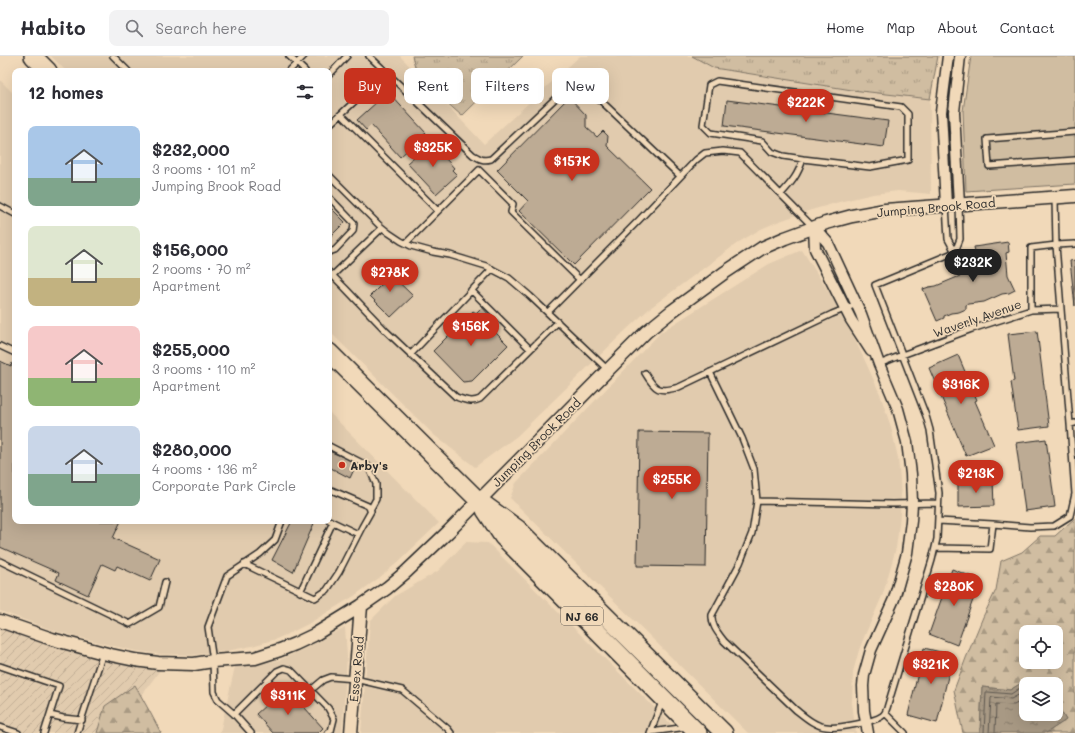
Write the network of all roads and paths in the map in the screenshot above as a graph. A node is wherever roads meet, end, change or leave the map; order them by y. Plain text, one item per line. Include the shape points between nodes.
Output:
1 (33, 56) edge
2 (113, 56) edge
3 (289, 56) edge
4 (304, 56) edge
5 (347, 56) edge
6 (369, 56) edge
7 (948, 56) edge
8 (960, 56) edge
9 (297, 63) junction
10 (45, 68) edge
11 (125, 68) edge
12 (292, 68) edge
13 (302, 68) edge
14 (382, 68) edge
15 (332, 71) edge
16 (396, 81) edge
17 (352, 104) edge
18 (341, 114) junction
19 (954, 120) junction
20 (941, 121) junction
21 (332, 122) edge
22 (1075, 132) edge
23 (803, 159) junction
24 (485, 160) junction
25 (1075, 160) edge
26 (480, 170) junction
27 (680, 176) junction
28 (332, 178) edge
29 (781, 194) junction
30 (1075, 196) edge
31 (1055, 198) junction
32 (332, 200) edge
33 (959, 204) junction
34 (946, 205) junction
35 (0, 206) edge
36 (438, 211) junction
37 (12, 212) edge
38 (382, 228) junction
39 (814, 228) junction
40 (406, 244) junction
41 (1075, 244) edge
42 (1056, 245) junction
43 (332, 251) edge
44 (955, 252) junction
45 (492, 269) junction
46 (332, 273) edge
47 (332, 275) edge
48 (580, 280) junction
49 (472, 290) junction
50 (857, 304) junction
51 (845, 308) junction
52 (1061, 309) junction
53 (1031, 310) junction
54 (548, 312) junction
55 (558, 322) junction
56 (0, 346) edge
57 (530, 349) junction
58 (12, 352) edge
59 (411, 354) junction
60 (332, 355) edge
61 (902, 355) junction
62 (880, 364) junction
63 (608, 370) junction
64 (710, 372) junction
65 (645, 373) dead end
66 (1073, 423) edge
67 (332, 448) edge
68 (332, 490) edge
69 (478, 500) junction
70 (757, 501) junction
71 (912, 503) junction
72 (938, 503) junction
73 (370, 510) junction
74 (332, 521) edge
75 (938, 521) junction
76 (281, 524) edge
77 (330, 524) edge
78 (993, 524) junction
79 (358, 534) junction
80 (935, 548) junction
81 (0, 561) edge
82 (244, 564) junction
83 (165, 582) dead end
84 (300, 592) junction
85 (361, 606) junction
86 (0, 621) edge
87 (103, 653) junction
88 (213, 661) junction
89 (0, 666) edge
90 (355, 678) junction
91 (311, 690) junction
92 (664, 698) junction
93 (885, 713) junction
94 (50, 714) junction
95 (234, 714) junction
96 (82, 720) junction
97 (866, 722) junction
98 (0, 727) edge
99 (695, 730) edge
100 (650, 732) edge
101 (18, 733) edge
102 (44, 733) edge
103 (77, 733) edge
104 (251, 733) edge
105 (328, 733) edge
106 (351, 733) edge
107 (451, 733) edge
108 (724, 733) edge
109 (868, 733) edge
110 (871, 733) edge
111 (905, 733) edge

1 - 10 highway
2 - 11 lane
3 - 9 lane
4 - 9 lane
5 - 15 lane
6 - 14 lane
7 - 20 street
8 - 19 street
9 - 12 lane
9 - 13 lane
16 - 24 lane via 473,154
17 - 18 lane
18 - 21 lane
18 - 36 lane
19 - 20 street
19 - 33 street
20 - 34 street
22 - 25 lane via 987,139 989,166
23 - 23 lane via 870,167 908,160 908,114 901,107 717,81 709,85 703,125 710,133 762,141 772,152
23 - 29 lane via 800,171
24 - 26 lane
24 - 27 lane via 491,159 577,78
26 - 36 lane
26 - 48 lane via 513,204 511,212
27 - 29 lane via 705,153 723,150 740,153
27 - 48 lane
28 - 38 lane
29 - 39 lane
30 - 31 street, Jumping Brook Road
31 - 33 street, Jumping Brook Road
31 - 42 lane
32 - 43 lane via 354,224 353,231
33 - 34 street, Jumping Brook Road
33 - 44 lane via 960,239
34 - 39 street, Jumping Brook Road via 879,211
34 - 44 lane via 948,239
35 - 37 lane
36 - 40 lane
38 - 40 lane
38 - 46 lane
39 - 50 street via 828,243
39 - 51 street via 815,249
39 - 63 street, Jumping Brook Road via 773,242 737,263 659,322
40 - 45 lane
41 - 42 lane
42 - 52 lane
42 - 53 lane via 1031,248
44 - 61 lane via 875,285
45 - 49 lane
45 - 54 lane via 509,278
47 - 59 lane
48 - 54 lane
49 - 57 lane
49 - 59 lane
50 - 51 lane
50 - 62 street
51 - 62 street
51 - 64 lane
52 - 53 lane, Waverly Avenue
52 - 66 lane
53 - 61 lane, Waverly Avenue
54 - 55 lane
55 - 57 lane
55 - 63 lane
56 - 58 lane
57 - 59 lane via 480,399 474,401 456,397
60 - 69 highway, NJ 66
61 - 62 lane, Waverly Avenue
61 - 72 lane via 930,430
62 - 71 street via 898,409 907,442
63 - 69 street, Jumping Brook Road
64 - 65 lane via 670,390 652,385
64 - 70 lane via 754,469
66 - 78 lane via 1075,494 1070,516 1054,526
67 - 73 lane via 368,466 376,484 376,499
68 - 73 lane via 368,506
69 - 85 street, Jumping Brook Road via 406,572
69 - 92 highway, NJ 66 via 503,537
69 - 108 highway, NJ 66 via 518,529
70 - 71 lane
70 - 97 lane via 752,533 740,563 712,615 716,631 806,718 827,727
71 - 72 lane
71 - 97 street via 907,553 899,584 871,650 864,675 863,699
72 - 75 lane
73 - 79 lane
74 - 79 lane
75 - 78 lane
75 - 80 lane
76 - 82 lane via 275,540
77 - 84 lane
78 - 80 lane via 990,549
79 - 84 lane via 327,590 315,598
80 - 93 lane
81 - 83 lane via 130,624 159,607
82 - 84 lane
82 - 88 lane via 227,576 208,627
85 - 88 street, Jumping Brook Road via 314,634 280,650 255,658
85 - 90 street, Essex Road
86 - 87 street, Jumping Brook Road via 52,640
87 - 88 street, Jumping Brook Road via 158,663 194,664
87 - 96 lane
88 - 95 lane via 214,692 218,700
89 - 94 lane via 59,686
90 - 91 lane via 331,677
90 - 106 street, Essex Road
90 - 107 lane via 402,690
91 - 95 lane via 291,670 284,668 277,671
91 - 105 lane via 328,708 334,719
92 - 99 highway, NJ 66
92 - 100 lane
93 - 97 lane
93 - 111 lane
94 - 96 lane
94 - 102 lane
95 - 104 lane
96 - 103 lane
97 - 109 street
97 - 110 street
98 - 101 lane
99 - 100 lane

